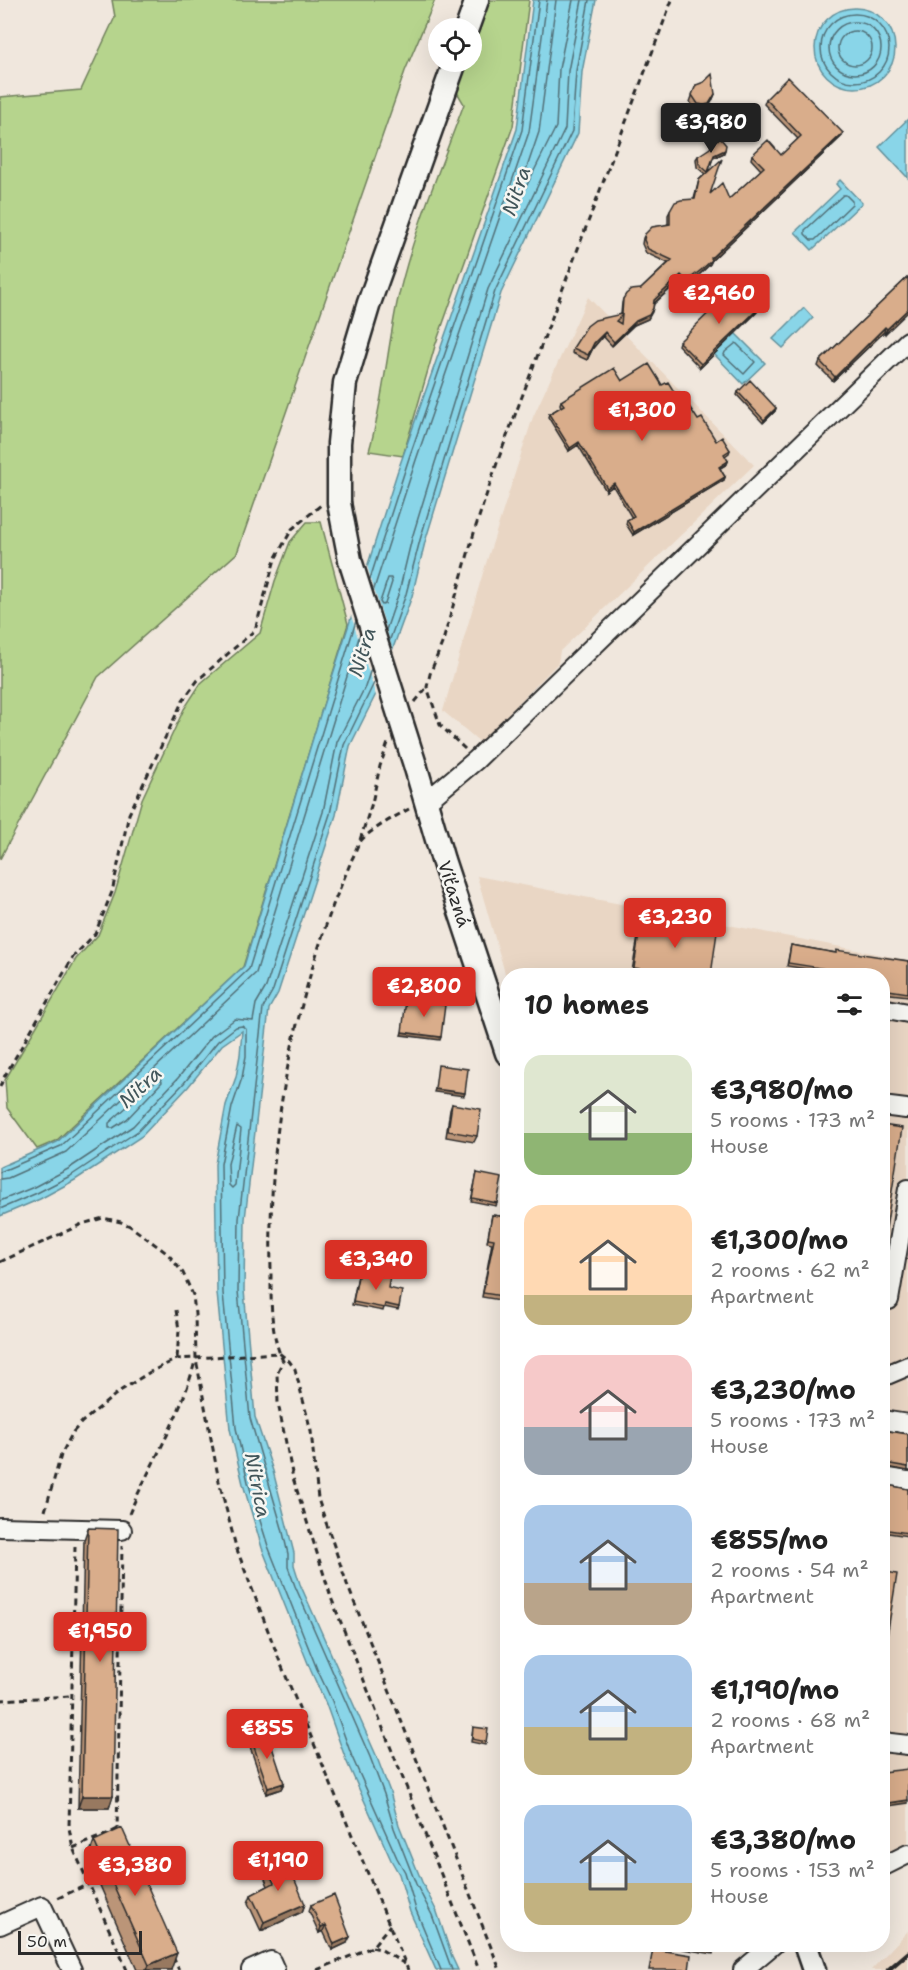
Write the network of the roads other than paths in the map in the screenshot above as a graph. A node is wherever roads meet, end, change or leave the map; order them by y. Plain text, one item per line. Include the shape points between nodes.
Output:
1 (477, 0) edge
2 (470, 18) edge
3 (451, 72) edge
4 (908, 341) edge
5 (427, 801) junction
6 (890, 1010) edge
7 (908, 1013) edge
8 (500, 1032) edge
9 (890, 1106) edge
10 (907, 1107) edge
11 (908, 1189) edge
12 (890, 1294) edge
13 (908, 1366) edge
14 (890, 1374) edge
15 (890, 1421) edge
16 (908, 1424) edge
17 (890, 1478) edge
18 (908, 1481) edge
19 (0, 1527) edge
20 (122, 1530) road end
21 (890, 1743) edge
22 (908, 1745) edge
23 (908, 1854) edge
24 (890, 1863) edge
25 (0, 1925) edge
26 (764, 1952) edge
27 (808, 1952) edge
28 (72, 1970) edge
29 (251, 1970) edge
30 (275, 1970) edge
31 (743, 1970) edge
32 (814, 1970) edge

1 - 2 main road
3 - 5 main road, Víťazná, bridge via 369,303 345,383 339,443 338,499 350,560
4 - 5 street via 476,760
5 - 8 main road, Víťazná
6 - 7 street
9 - 10 street
11 - 12 street
13 - 14 street
15 - 16 street
17 - 18 street
19 - 20 street
21 - 22 street
23 - 24 street
25 - 28 street via 42,1905
26 - 31 street
27 - 32 main road
29 - 30 street via 271,1961

